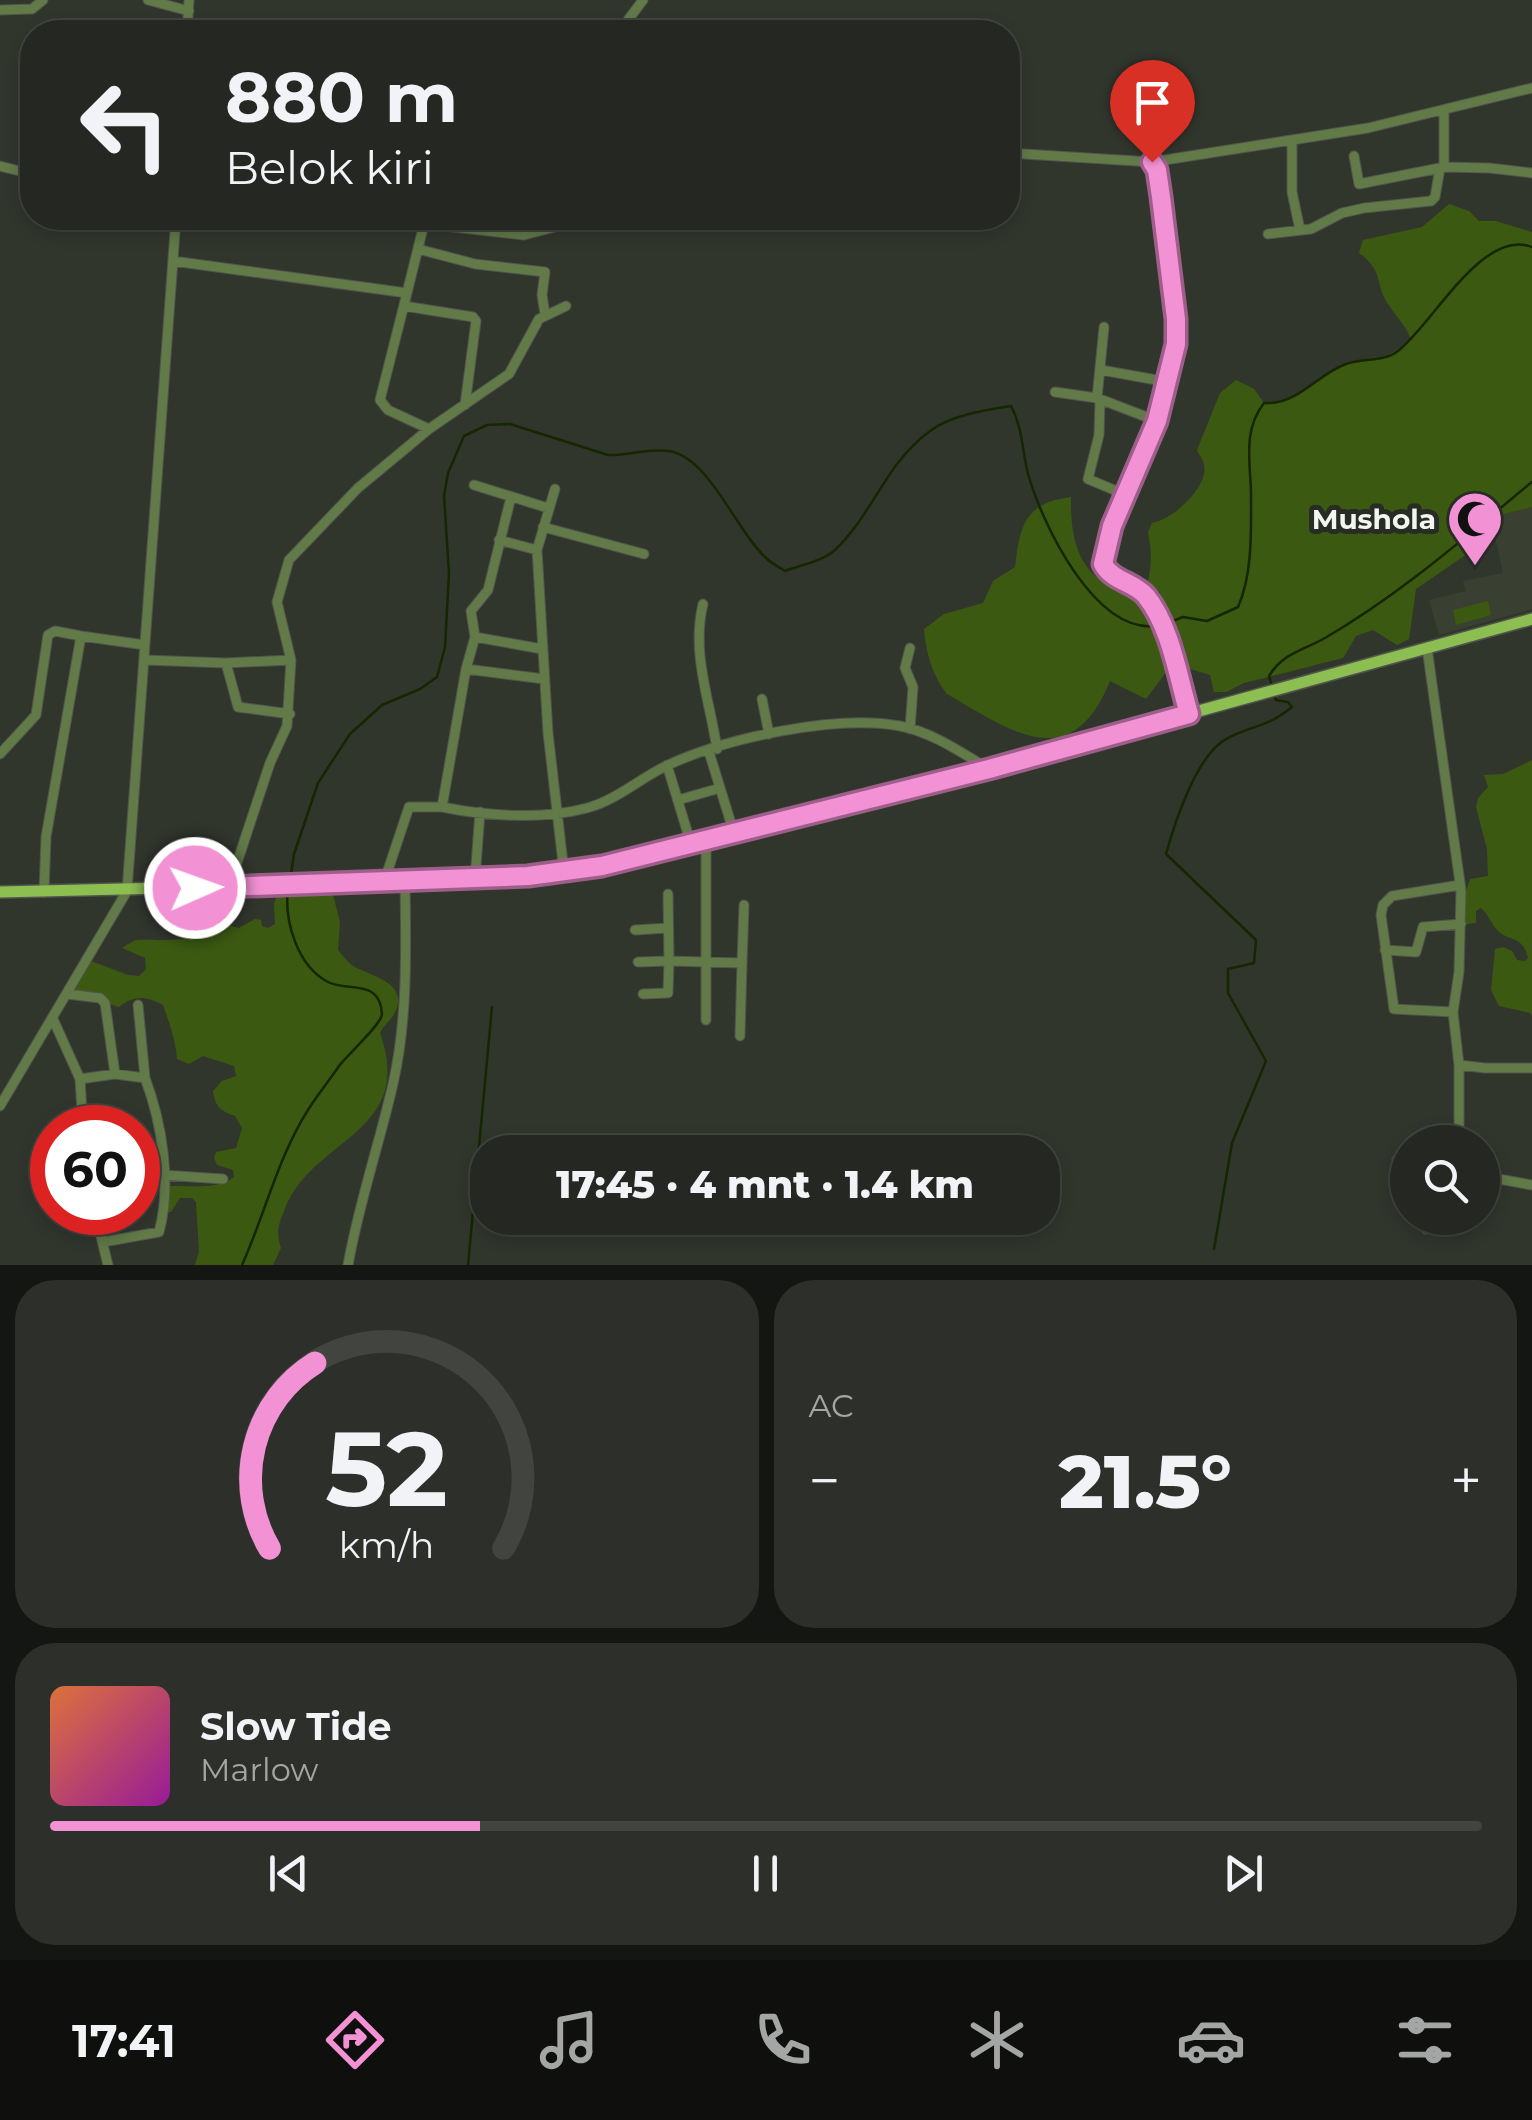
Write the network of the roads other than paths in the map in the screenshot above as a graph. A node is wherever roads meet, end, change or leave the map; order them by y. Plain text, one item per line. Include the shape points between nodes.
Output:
1 (43, 0) edge
2 (148, 0) edge
3 (189, 6) edge
4 (0, 10) edge
5 (1532, 88) edge
6 (1444, 110) junction
7 (1292, 141) junction
8 (1020, 154) edge
9 (1354, 156) dead end
10 (1152, 162) junction
11 (1442, 167) junction
12 (1532, 173) edge
13 (175, 230) edge
14 (425, 230) edge
15 (480, 230) edge
16 (543, 230) edge
17 (1300, 230) junction
18 (1268, 234) dead end
19 (418, 249) junction
20 (173, 261) junction
21 (407, 292) junction
22 (404, 306) junction
23 (566, 306) dead end
24 (545, 314) junction
25 (1104, 327) dead end
26 (1101, 370) junction
27 (1168, 382) junction
28 (1055, 392) dead end
29 (1099, 400) junction
30 (465, 405) junction
31 (1157, 421) junction
32 (430, 429) junction
33 (474, 485) dead end
34 (555, 489) dead end
35 (1126, 494) junction
36 (511, 496) junction
37 (548, 508) junction
38 (544, 527) junction
39 (499, 540) junction
40 (537, 550) junction
41 (644, 554) dead end
42 (703, 604) dead end
43 (1532, 619) edge
44 (81, 636) junction
45 (476, 637) junction
46 (145, 645) junction
47 (910, 648) dead end
48 (1426, 648) junction
49 (542, 650) junction
50 (144, 660) junction
51 (291, 660) junction
52 (226, 663) junction
53 (466, 669) junction
54 (544, 679) junction
55 (762, 699) dead end
56 (290, 714) junction
57 (1189, 714) junction
58 (910, 729) junction
59 (770, 734) junction
60 (713, 750) junction
61 (0, 754) edge
62 (667, 766) junction
63 (989, 769) junction
64 (720, 788) junction
65 (678, 800) junction
66 (442, 807) junction
67 (480, 812) junction
68 (556, 813) junction
69 (734, 833) junction
70 (706, 840) junction
71 (690, 844) junction
72 (564, 872) junction
73 (475, 878) junction
74 (384, 882) junction
75 (405, 882) junction
76 (1460, 885) junction
77 (228, 887) junction
78 (127, 891) junction
79 (0, 892) edge
80 (44, 892) junction
81 (668, 894) dead end
82 (744, 905) dead end
83 (1461, 924) junction
84 (668, 928) junction
85 (635, 930) dead end
86 (1385, 950) junction
87 (669, 961) junction
88 (708, 961) junction
89 (638, 962) dead end
90 (742, 963) junction
91 (67, 994) junction
92 (643, 994) dead end
93 (138, 1005) dead end
94 (1453, 1012) junction
95 (52, 1019) junction
96 (706, 1020) dead end
97 (740, 1036) dead end
98 (1458, 1065) junction
99 (1532, 1068) edge
100 (115, 1074) junction
101 (144, 1078) junction
102 (80, 1079) junction
103 (82, 1105) edge
104 (0, 1106) edge
105 (1459, 1125) edge
106 (163, 1175) junction
107 (1500, 1179) edge
108 (223, 1180) dead end
109 (1532, 1184) edge
110 (101, 1235) edge
111 (103, 1242) junction
112 (108, 1265) edge
113 (348, 1265) edge

1 - 4 street via 36,8
2 - 3 street
5 - 6 street
6 - 7 street
6 - 11 street
7 - 10 street
7 - 17 street
8 - 10 street
9 - 11 street via 1359,184
10 - 27 street via 1176,319
11 - 12 street
11 - 17 street via 1431,200 1342,213
13 - 20 street
14 - 19 street
15 - 16 street
17 - 18 street
19 - 21 street
19 - 24 street via 544,272
20 - 21 street
20 - 46 street
21 - 22 street
22 - 30 street via 476,320
22 - 32 street via 380,400
23 - 24 street
24 - 30 street via 509,374
25 - 26 street
26 - 27 street
26 - 29 street
27 - 31 street
28 - 29 street
29 - 31 street
29 - 35 street via 1088,479
30 - 32 street
31 - 35 street
32 - 51 street via 358,488 289,560 277,602
33 - 36 street
34 - 37 street
35 - 57 street via 1103,564 1144,595 1159,618
36 - 37 street
36 - 39 street
37 - 38 street
38 - 40 street
38 - 41 street
39 - 40 street
39 - 45 street via 487,592 471,610
40 - 49 street
42 - 60 street via 699,658
43 - 48 main road
44 - 46 street
44 - 61 street via 48,635 36,715
44 - 80 street via 46,837
45 - 49 street
45 - 53 street
46 - 50 street
47 - 58 street
48 - 57 main road
48 - 76 street
49 - 54 street
50 - 52 street
50 - 78 street
51 - 52 street
51 - 56 street
52 - 56 street via 238,707
53 - 54 street
53 - 66 street
54 - 68 street
55 - 59 street
56 - 77 street
57 - 63 main road
58 - 59 street via 829,722
58 - 63 street
59 - 60 street
60 - 62 street
60 - 64 street
62 - 65 street
62 - 68 street via 609,800
63 - 69 main road
64 - 65 street
64 - 69 street
65 - 71 street
66 - 67 street
66 - 74 street via 409,807
67 - 68 street
67 - 73 street
68 - 72 street
69 - 70 main road
70 - 71 main road
70 - 88 street
71 - 72 main road
72 - 73 main road
73 - 75 main road
74 - 75 main road
74 - 77 main road
75 - 113 street via 396,1063
76 - 83 street
76 - 86 street via 1386,900
77 - 78 main road
78 - 80 main road
78 - 91 street
79 - 80 main road
81 - 84 street
82 - 90 street
83 - 86 street via 1423,927 1416,952
83 - 94 street
84 - 85 street
84 - 87 street
86 - 94 street via 1394,1008
87 - 88 street
87 - 89 street
87 - 92 street via 668,993
88 - 90 street
88 - 96 street
90 - 97 street
91 - 95 street
91 - 100 street via 105,1003
93 - 101 street
94 - 98 street
95 - 102 street
95 - 104 street
98 - 99 street
98 - 105 street
100 - 101 street
100 - 102 street
101 - 106 street via 156,1108
102 - 103 street
106 - 108 street
106 - 111 street via 159,1232
107 - 109 street
110 - 111 street
111 - 112 street

